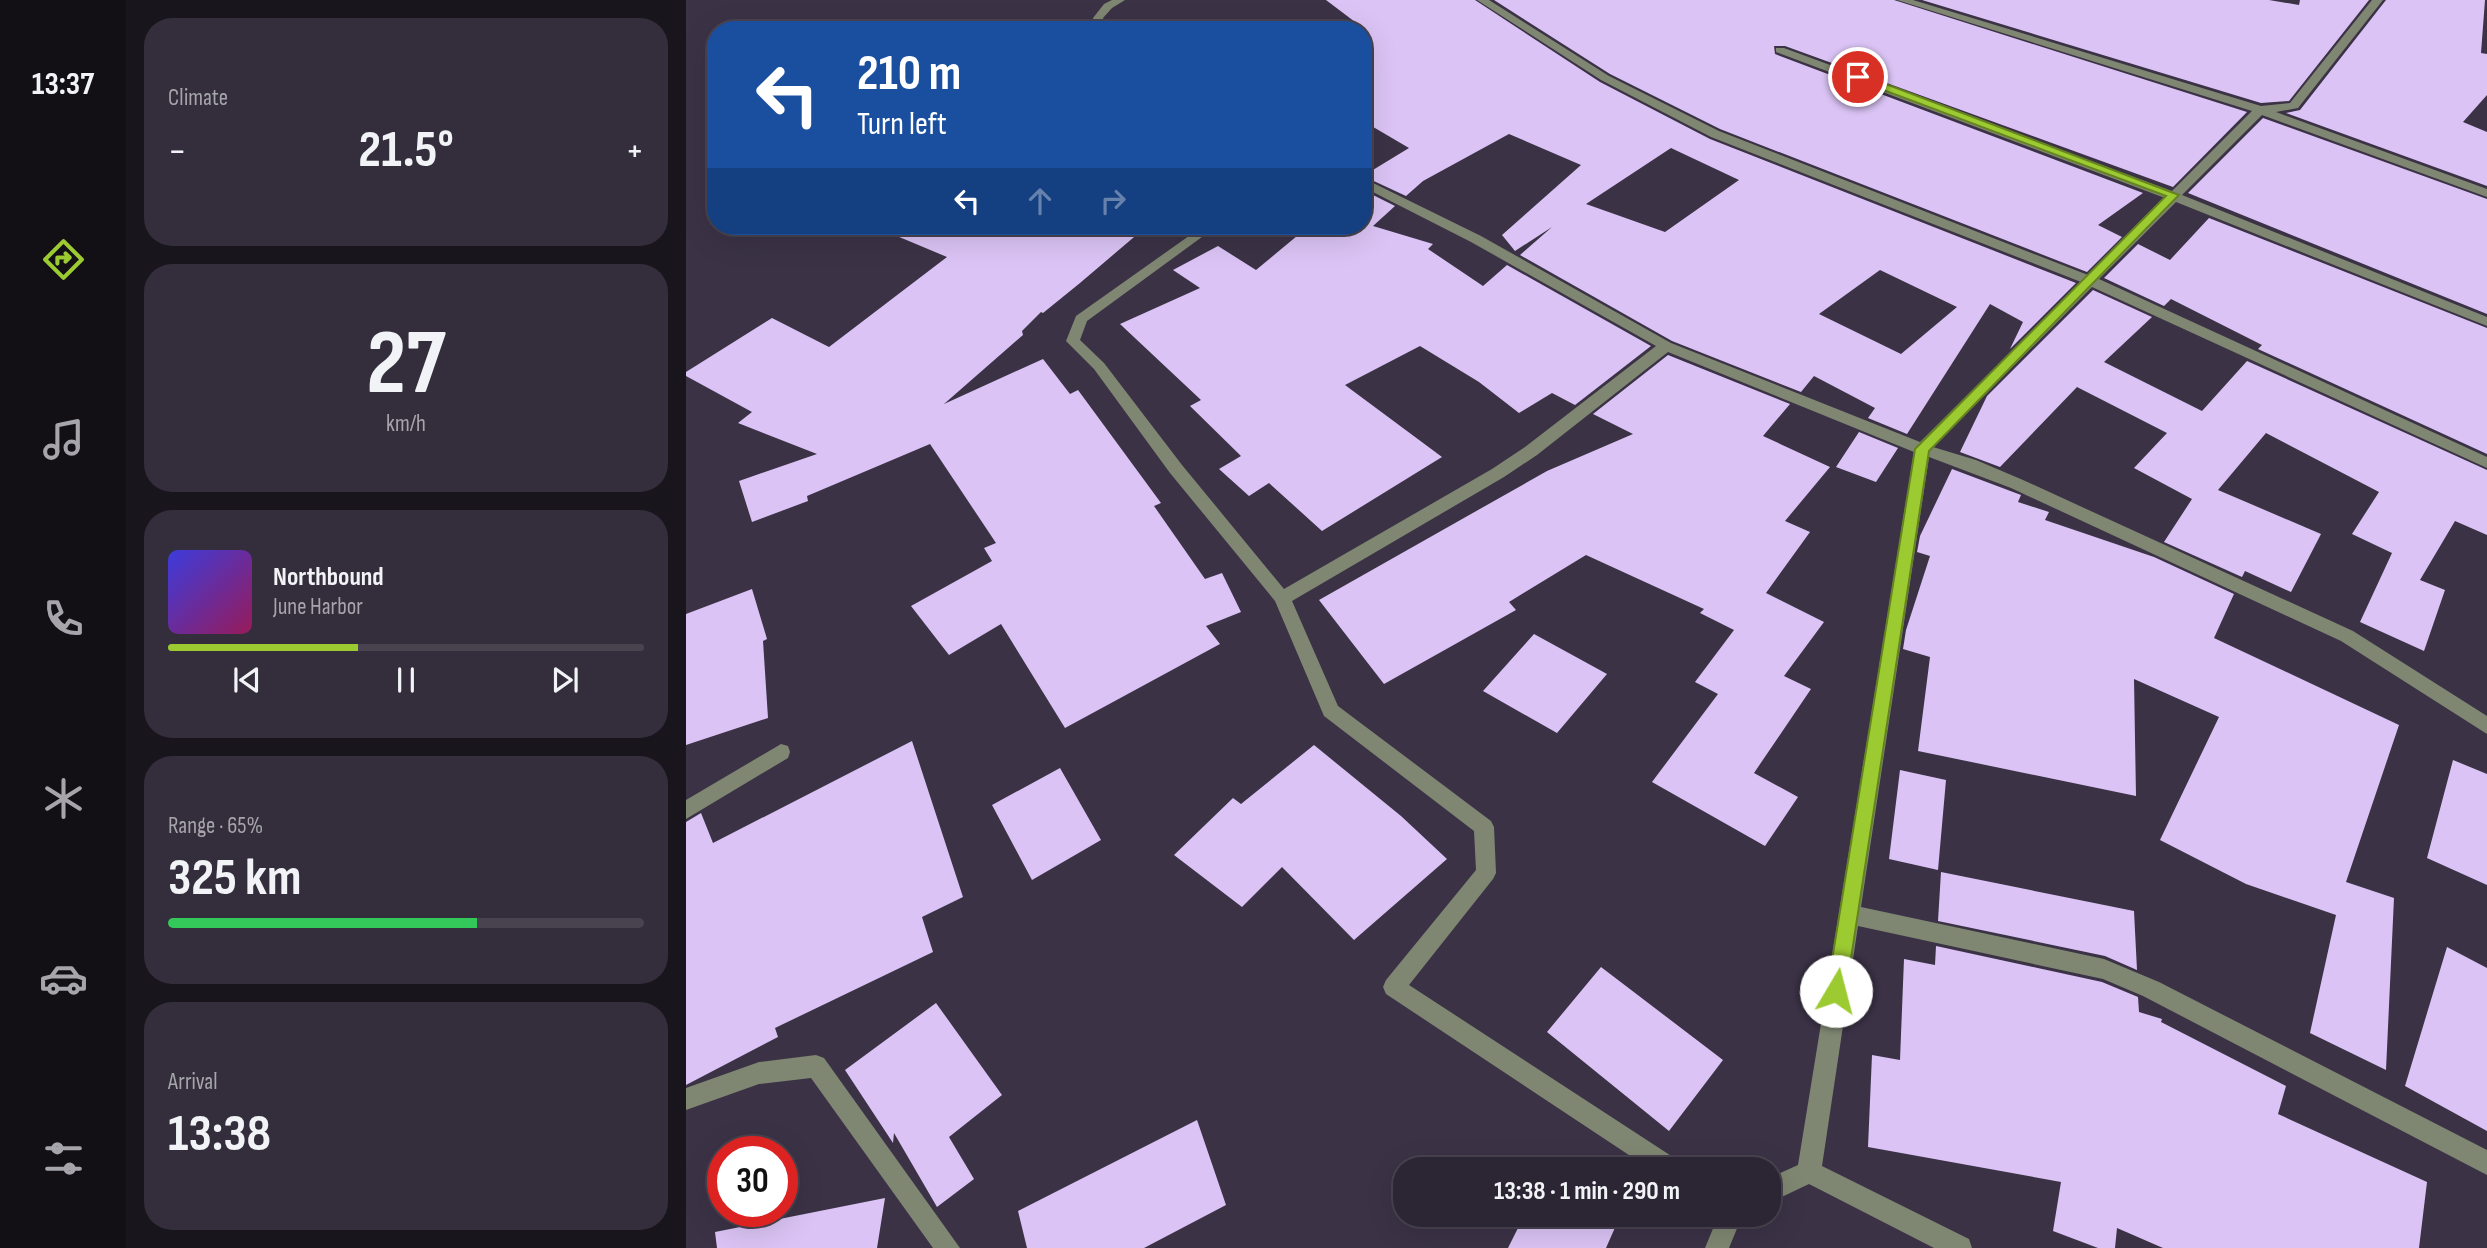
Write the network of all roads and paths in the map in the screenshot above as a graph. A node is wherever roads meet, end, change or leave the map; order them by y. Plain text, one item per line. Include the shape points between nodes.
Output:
1 (1120, 0) edge
2 (1482, 0) edge
3 (1902, 0) edge
4 (2378, 0) edge
5 (1099, 21) edge
6 (1780, 50) dead end
7 (2260, 110) junction
8 (1372, 187) edge
9 (2487, 193) edge
10 (2174, 195) junction
11 (1199, 235) edge
12 (2091, 281) junction
13 (2487, 322) edge
14 (1666, 346) junction
15 (1922, 449) junction
16 (2487, 463) edge
17 (1282, 598) junction
18 (2487, 726) edge
19 (781, 752) dead end
20 (686, 810) edge
21 (1848, 914) junction
22 (686, 1099) edge
23 (1653, 1157) edge
24 (2487, 1163) edge
25 (1809, 1172) junction
26 (1781, 1185) edge
27 (1726, 1227) edge
28 (948, 1248) edge
29 (1717, 1248) edge
30 (1960, 1248) edge

1 - 5 street via 1108,6
2 - 12 street via 1605,78 1715,134
3 - 7 street
4 - 7 street via 2294,106
6 - 10 street
7 - 9 street
7 - 10 street
8 - 14 street
10 - 12 street
10 - 13 street
11 - 17 street via 1081,320 1073,341 1099,366
12 - 15 street
12 - 16 street
14 - 15 street
14 - 17 street via 1498,473
15 - 18 street via 2017,484 2347,636
15 - 21 street
17 - 23 street via 1331,711 1484,827 1486,873 1394,987
19 - 20 street
21 - 24 street via 2104,969
21 - 25 street
22 - 28 street via 759,1073 816,1066
25 - 26 street
25 - 30 street
27 - 29 street

